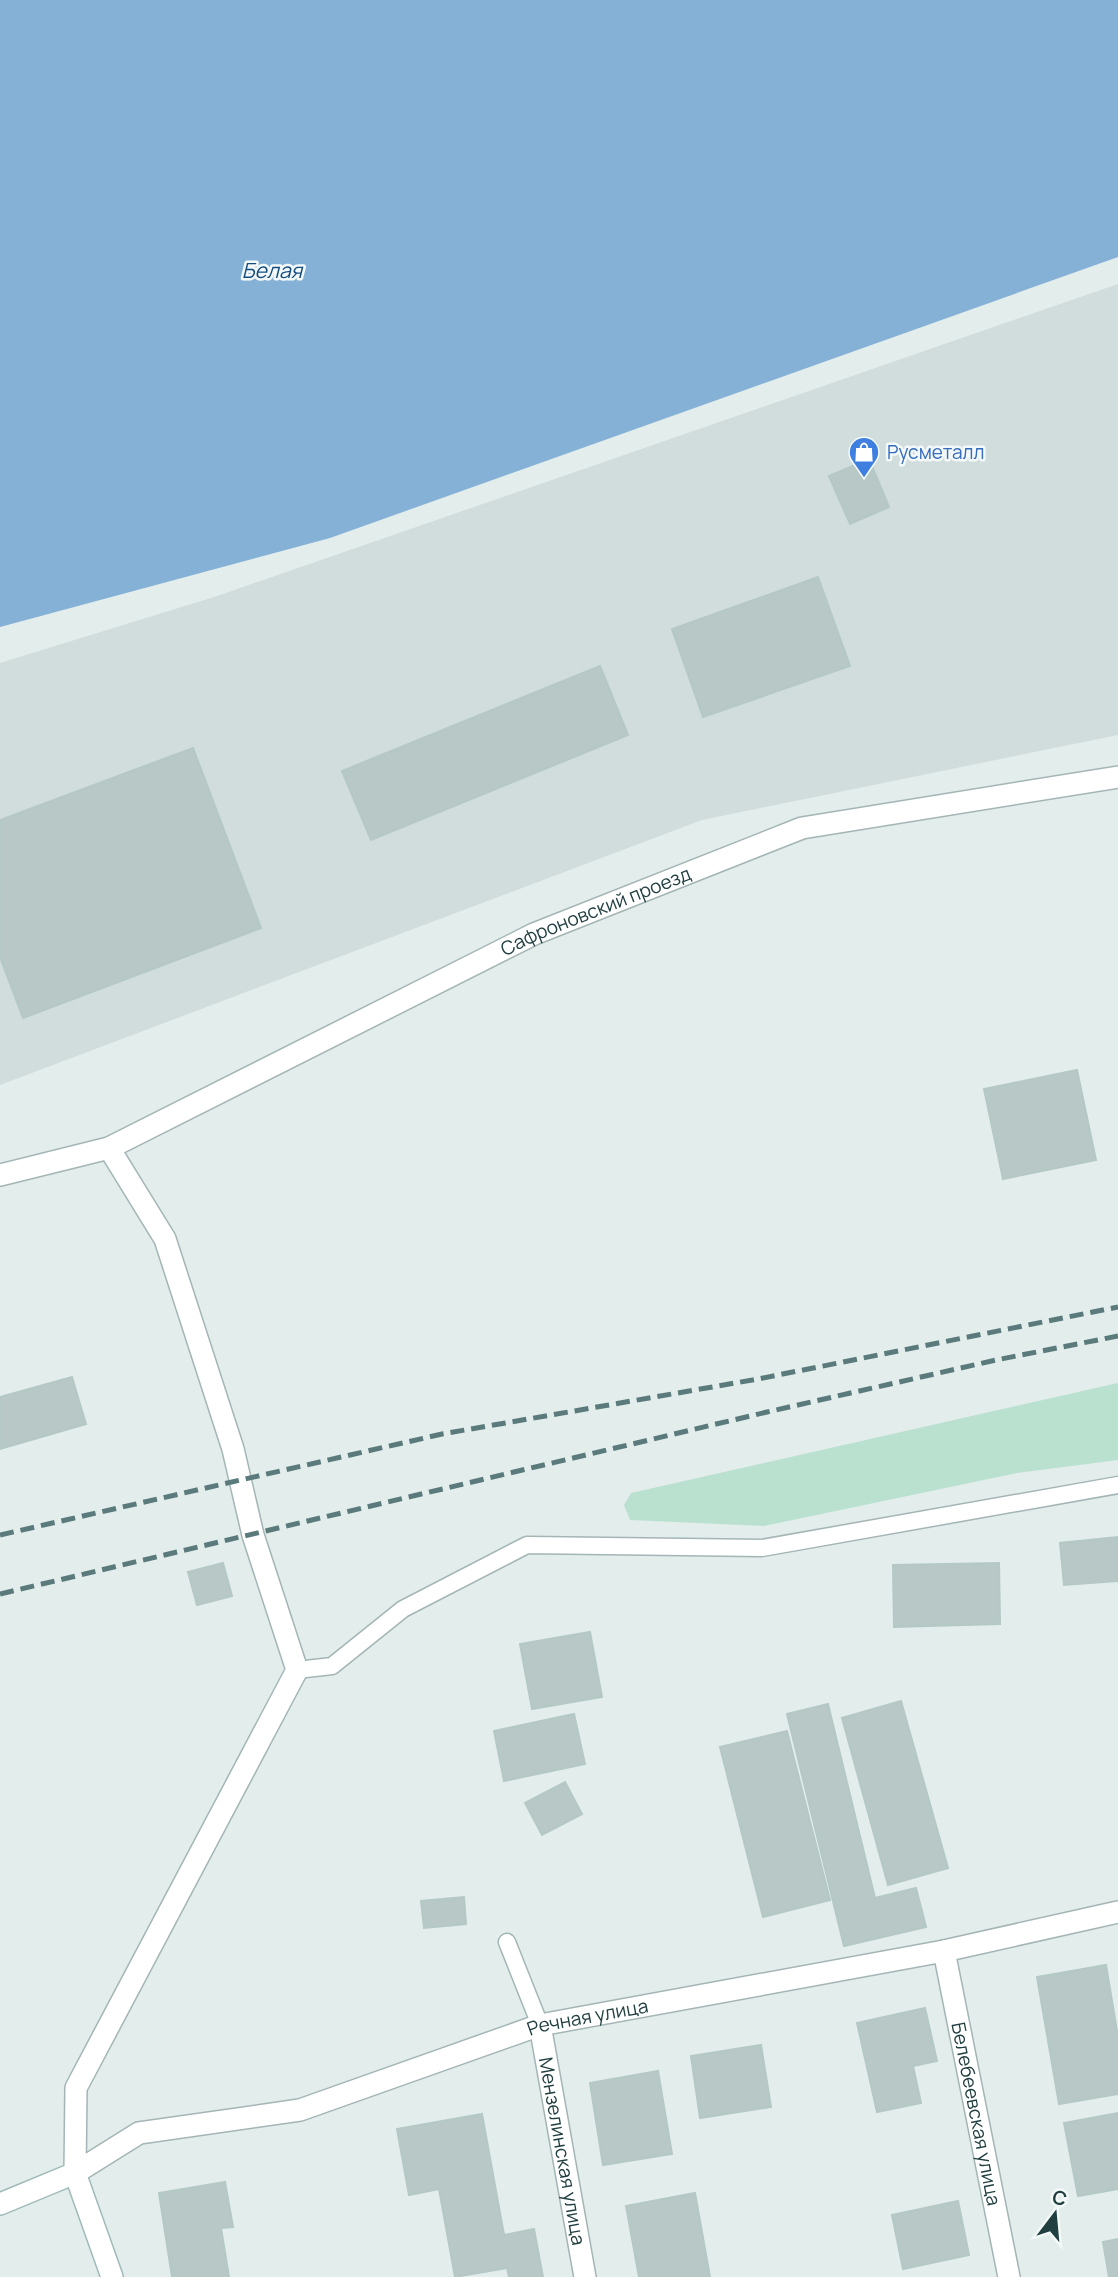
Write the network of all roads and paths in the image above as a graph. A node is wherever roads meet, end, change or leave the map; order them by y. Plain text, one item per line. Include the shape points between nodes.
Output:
1 (1118, 777) edge
2 (109, 1148) junction
3 (0, 1175) edge
4 (1118, 1485) edge
5 (297, 1670) junction
6 (1118, 1912) edge
7 (507, 1941) dead end
8 (944, 1951) junction
9 (540, 2025) junction
10 (75, 2174) junction
11 (0, 2204) edge
12 (111, 2277) edge
13 (585, 2277) edge
14 (1009, 2277) edge

1 - 2 street, Сафроновский проезд via 802,828 534,934
2 - 3 street, Сафроновский проезд
2 - 5 street via 165,1239 233,1449 253,1535
4 - 5 lane via 762,1548 527,1545 402,1609 332,1666
5 - 10 street via 76,2088
6 - 8 street, Речная улица
7 - 9 lane
8 - 9 street, Речная улица
8 - 14 street, Белебеевская улица
9 - 10 street, Речная улица via 300,2110 139,2133
9 - 13 street, Мензелинская улица
10 - 11 street, Речная улица
10 - 12 street

